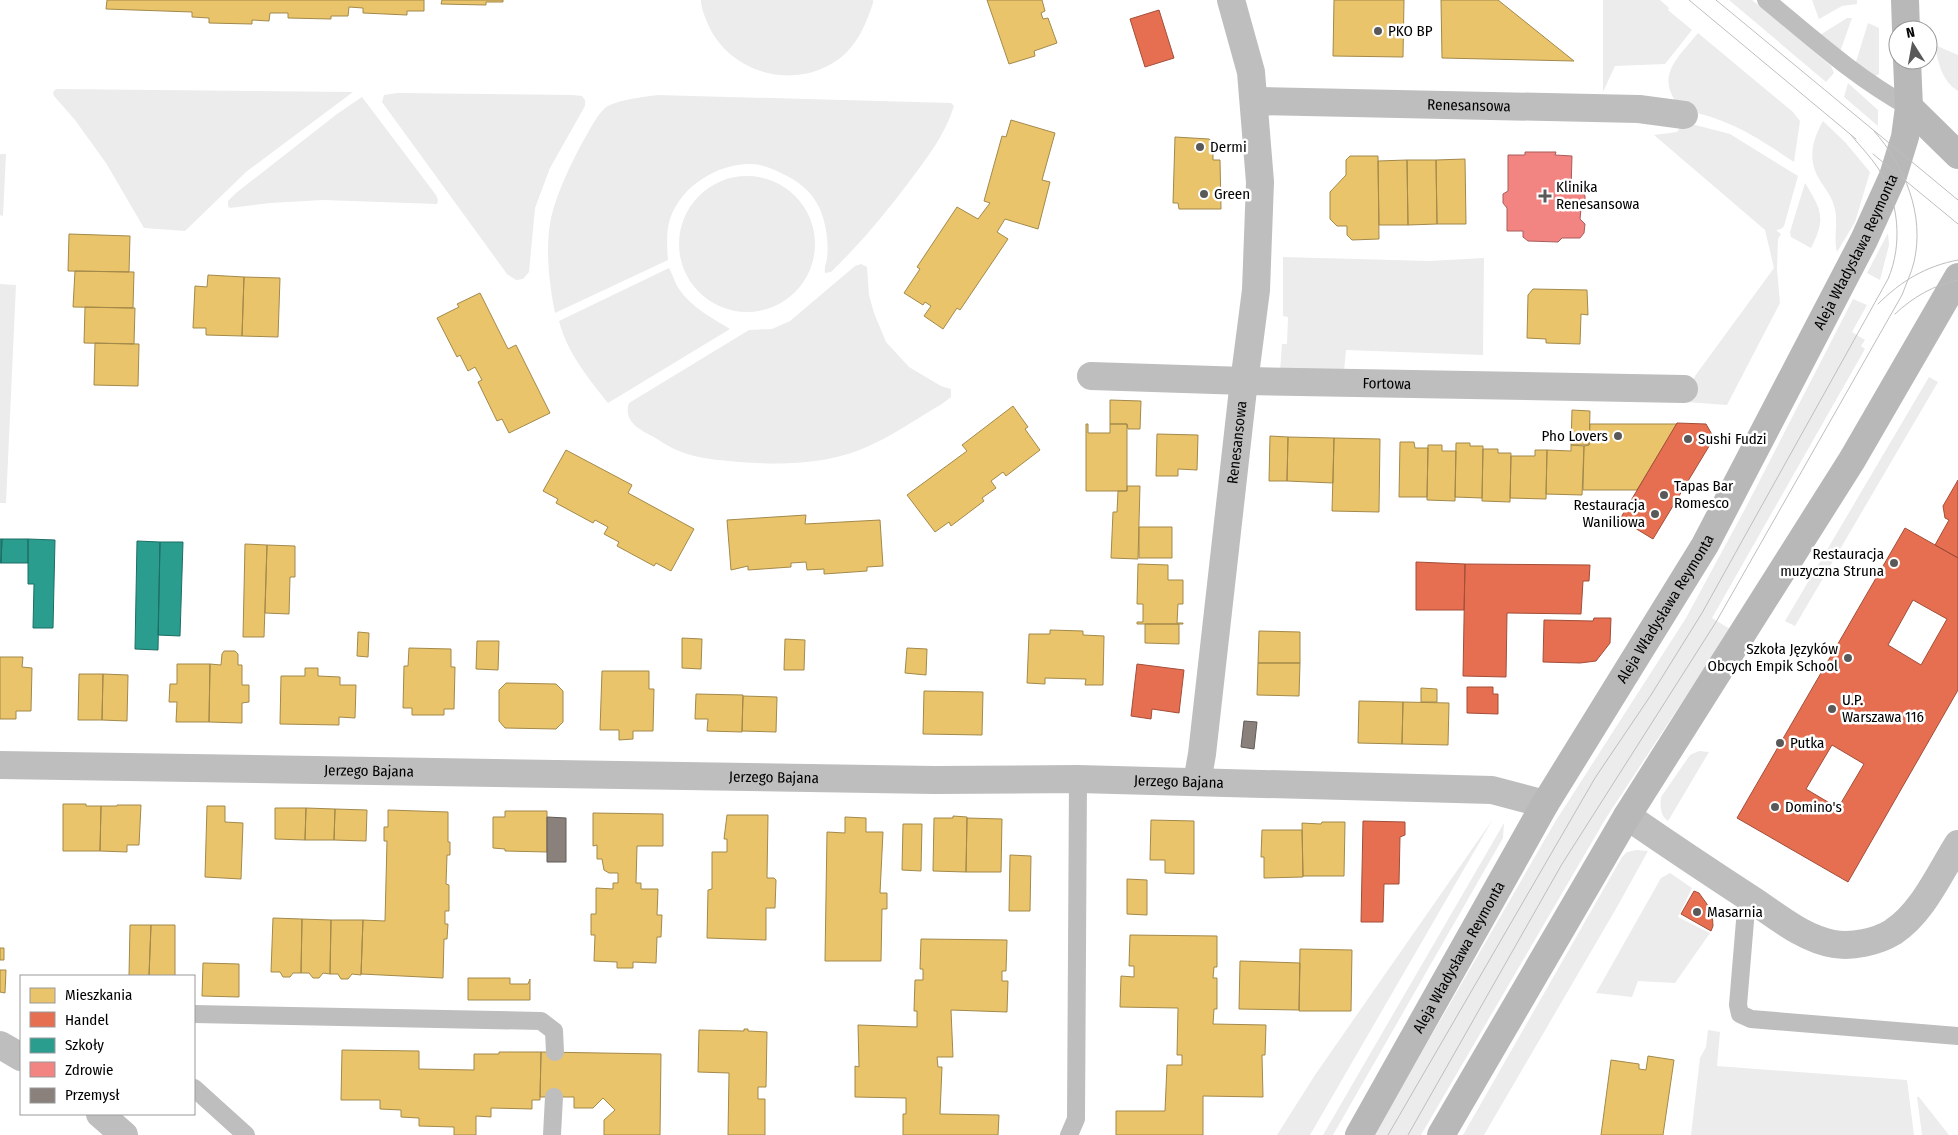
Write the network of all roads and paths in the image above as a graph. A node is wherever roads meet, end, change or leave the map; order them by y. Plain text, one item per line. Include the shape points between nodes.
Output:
1 (1231, 0) edge
2 (1766, 0) edge
3 (1905, 0) edge
4 (1906, 20) edge
5 (1907, 70) edge
6 (1254, 101) junction
7 (1909, 107) junction
8 (1684, 115) dead end
9 (1958, 126) edge
10 (1958, 155) edge
11 (1957, 282) edge
12 (1091, 376) dead end
13 (1245, 382) junction
14 (1684, 389) dead end
15 (0, 764) edge
16 (1078, 779) junction
17 (1197, 782) junction
18 (1545, 804) junction
19 (1627, 816) junction
20 (1958, 844) edge
21 (1747, 897) junction
22 (195, 1014) edge
23 (1958, 1036) edge
24 (0, 1045) edge
25 (555, 1052) dead end
26 (20, 1056) edge
27 (195, 1089) edge
28 (554, 1097) dead end
29 (101, 1115) edge
30 (124, 1135) edge
31 (246, 1135) edge
32 (552, 1135) edge
33 (1068, 1135) edge
34 (1359, 1135) edge
35 (1441, 1135) edge

1 - 6 street, Renesansowa via 1251,72
2 - 7 lane via 1846,66
3 - 4 main road
5 - 7 main road, Aleja Władysława Reymonta
6 - 8 street, Renesansowa via 1639,109
6 - 13 street, Renesansowa via 1260,182 1256,290
7 - 9 main road
7 - 10 main road
7 - 18 main road, Aleja Władysława Reymonta via 1903,144 1884,199 1705,545
11 - 19 main road via 1852,460
12 - 13 street, Fortowa
13 - 14 street, Fortowa
13 - 17 street, Renesansowa
15 - 16 street, Jerzego Bajana via 914,780
16 - 17 street, Jerzego Bajana
16 - 33 lane via 1076,1119
17 - 18 street, Jerzego Bajana via 1492,790
18 - 34 main road, Aleja Władysława Reymonta
19 - 21 street
19 - 35 main road
20 - 21 street via 1913,916 1891,933 1860,944 1834,944 1804,934
21 - 23 lane via 1738,1005 1740,1014 1751,1018
22 - 25 lane via 541,1021 554,1030
24 - 26 street
27 - 31 lane
28 - 32 lane
29 - 30 street

